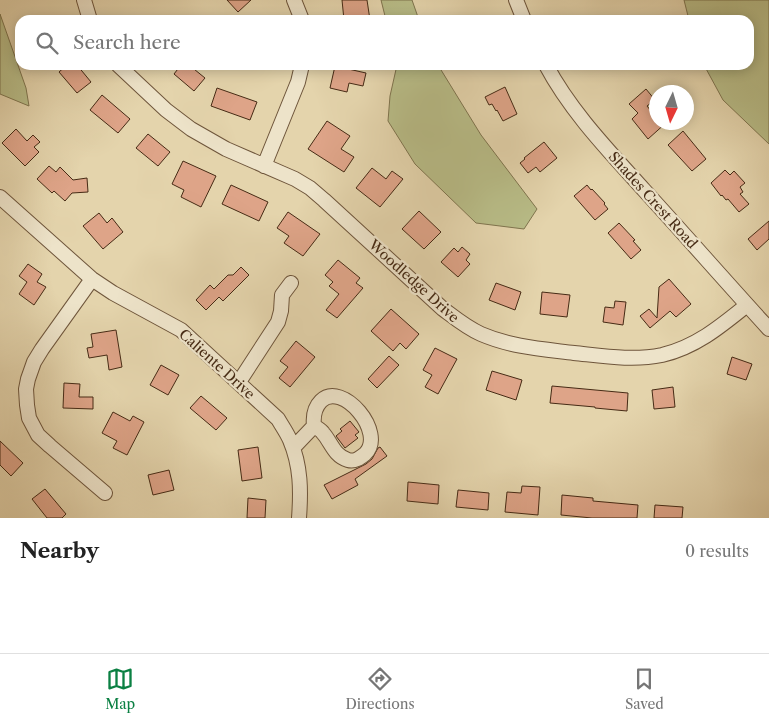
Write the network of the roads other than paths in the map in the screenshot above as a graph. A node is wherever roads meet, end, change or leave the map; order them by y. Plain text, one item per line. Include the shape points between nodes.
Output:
1 (84, 0) edge
2 (294, 0) edge
3 (516, 0) edge
4 (88, 15) edge
5 (300, 15) edge
6 (522, 15) edge
7 (123, 70) edge
8 (301, 70) edge
9 (549, 70) edge
10 (264, 166) junction
11 (0, 197) edge
12 (92, 279) junction
13 (291, 283) dead end
14 (747, 305) junction
15 (769, 329) edge
16 (239, 382) junction
17 (314, 426) junction
18 (293, 448) junction
19 (105, 493) dead end
20 (300, 518) edge

1 - 4 street
2 - 5 street
3 - 6 street
7 - 10 street, Woodledge Drive via 190,129
8 - 10 street
9 - 14 street, Shades Crest Road via 562,92 608,150
10 - 14 street, Woodledge Drive via 310,188 462,323 479,333 512,344 644,358 693,344
11 - 12 street, Caliente Drive
12 - 16 street, Caliente Drive via 181,330
12 - 19 street via 34,362 26,389 29,418 38,435
13 - 16 street via 282,295 278,322
14 - 15 street, Shades Crest Road
16 - 18 street, Caliente Drive via 278,419
17 - 17 street via 314,415 323,400 329,396 344,399 366,422 370,430 370,448 354,461 342,458
17 - 18 street
18 - 20 street, Caliente Drive via 299,470

